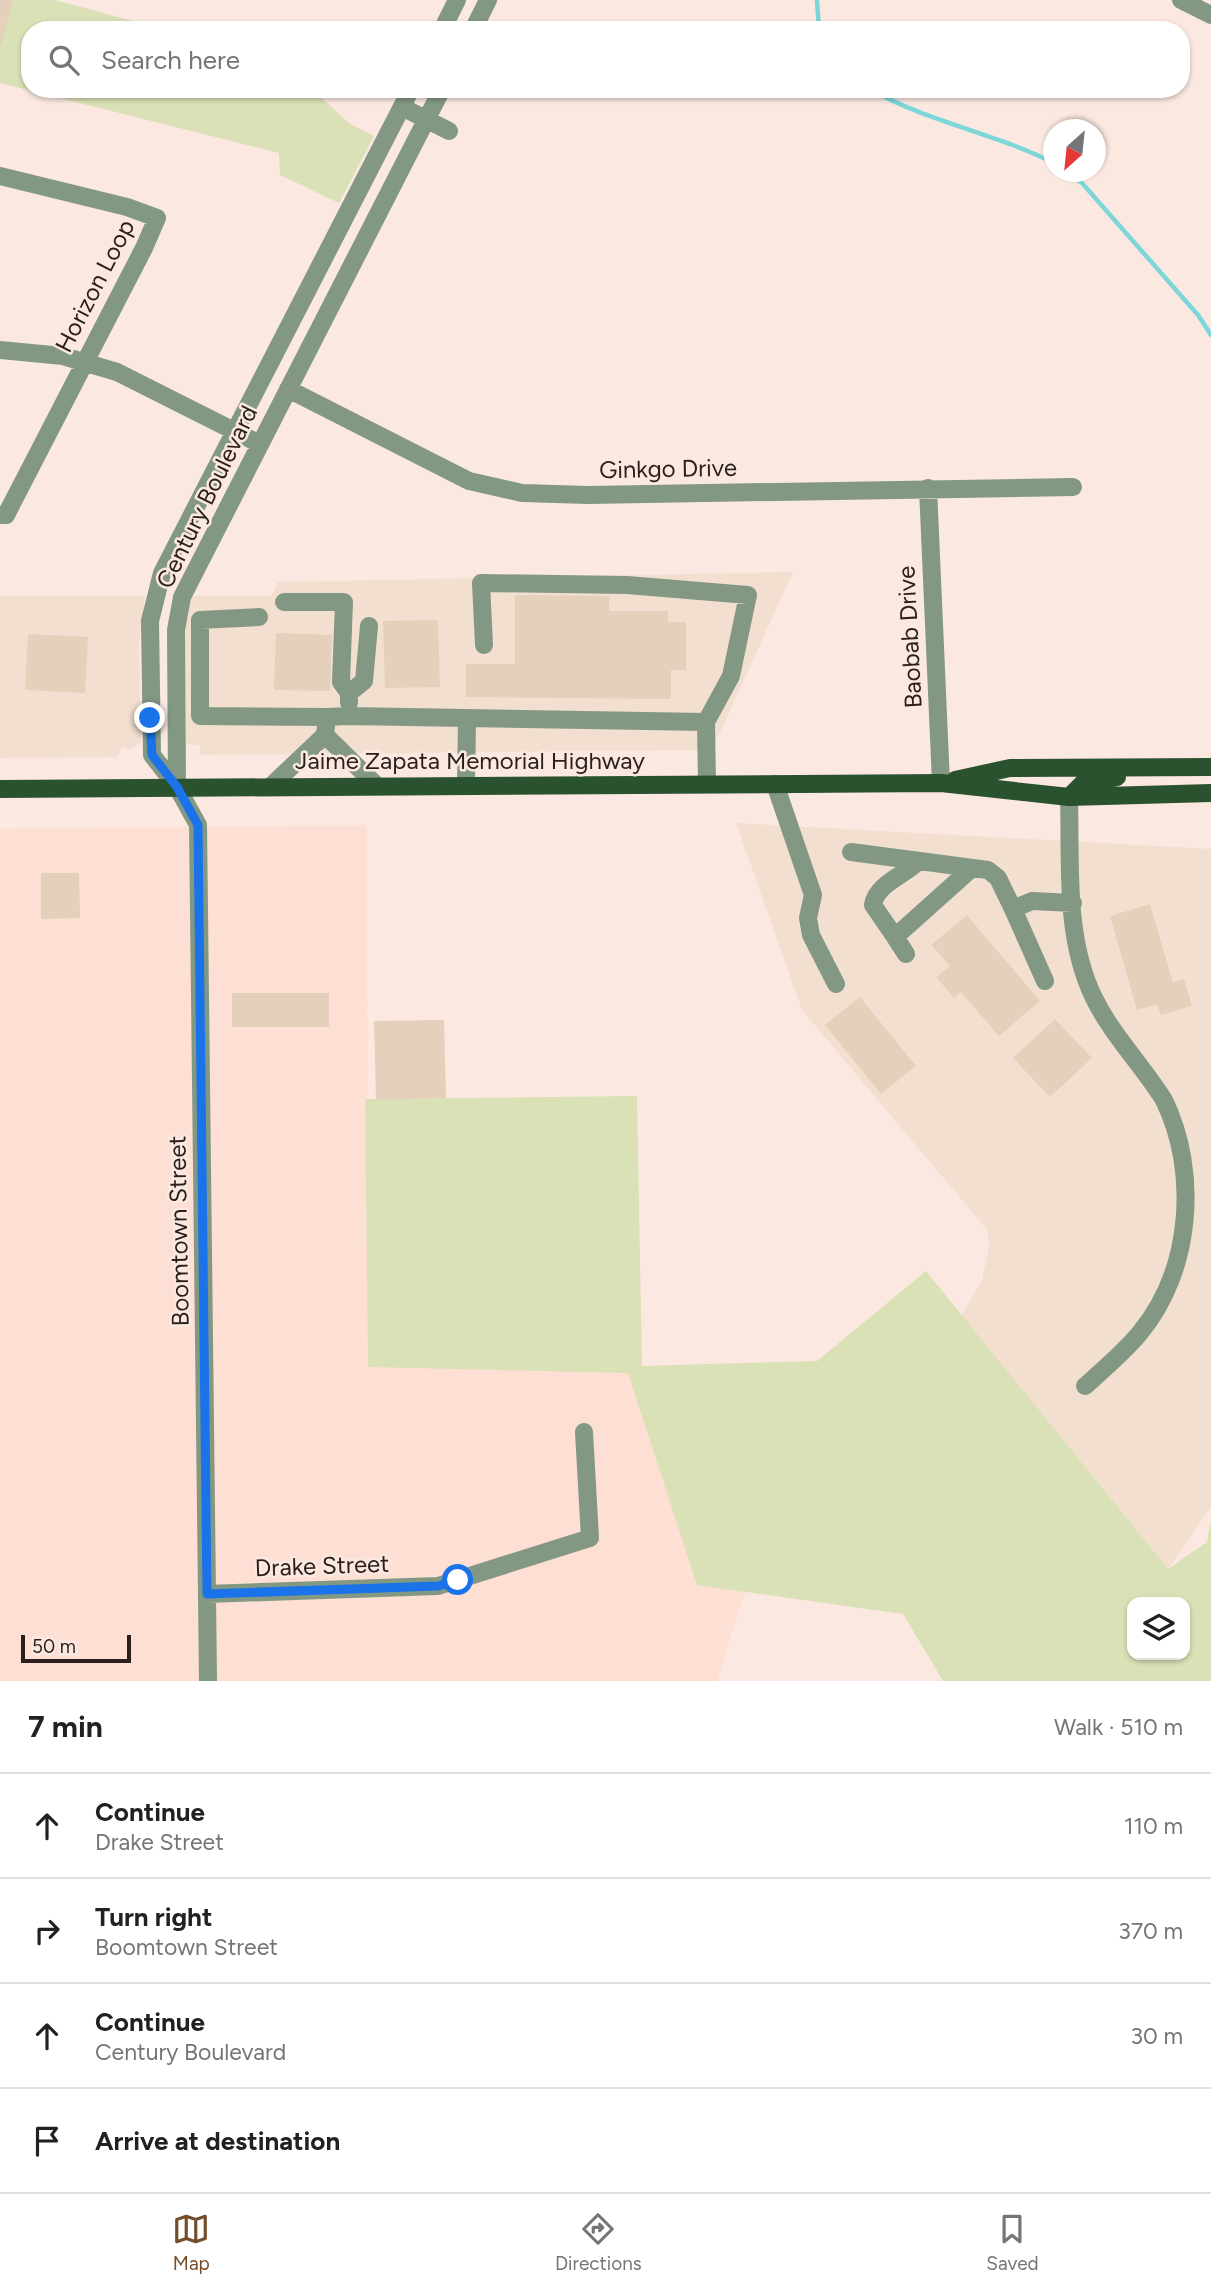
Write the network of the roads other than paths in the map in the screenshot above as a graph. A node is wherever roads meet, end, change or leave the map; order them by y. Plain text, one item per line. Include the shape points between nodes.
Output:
1 (457, 0) edge
2 (488, 0) edge
3 (1181, 0) edge
4 (1211, 15) edge
5 (446, 21) edge
6 (478, 21) edge
7 (406, 98) edge
8 (438, 98) edge
9 (402, 107) junction
10 (427, 119) junction
11 (449, 131) dead end
12 (0, 176) edge
13 (0, 350) edge
14 (85, 361) junction
15 (288, 389) junction
16 (235, 432) junction
17 (260, 444) junction
18 (1073, 487) dead end
19 (928, 488) junction
20 (0, 515) edge
21 (284, 602) dead end
22 (259, 617) dead end
23 (177, 619) junction
24 (200, 620) junction
25 (369, 626) dead end
26 (484, 645) dead end
27 (349, 693) junction
28 (348, 716) junction
29 (467, 719) junction
30 (706, 722) junction
31 (326, 726) junction
32 (1203, 767) edge
33 (941, 783) junction
34 (707, 784) junction
35 (775, 784) junction
36 (466, 785) junction
37 (270, 786) junction
38 (377, 786) junction
39 (177, 787) junction
40 (0, 789) edge
41 (1211, 793) edge
42 (1069, 797) junction
43 (851, 852) dead end
44 (919, 861) junction
45 (972, 868) junction
46 (1073, 903) junction
47 (1013, 909) junction
48 (895, 937) junction
49 (906, 954) dead end
50 (1045, 981) dead end
51 (836, 984) dead end
52 (1085, 1386) dead end
53 (584, 1432) dead end
54 (207, 1594) junction
55 (208, 1681) edge

1 - 5 street
2 - 6 street
3 - 4 street
7 - 9 street, Century Boulevard
8 - 10 street, Century Boulevard
9 - 10 street
9 - 16 street, Century Boulevard
10 - 11 street
10 - 15 street, Century Boulevard
12 - 14 street, Horizon Loop via 157,218
13 - 14 street
14 - 16 street via 117,372
14 - 20 street, Horizon Loop via 6,515
15 - 17 street, Century Boulevard
15 - 19 street, Ginkgo Drive via 469,481 522,493
16 - 17 street
16 - 39 street, Century Boulevard via 162,573 150,621 152,755
17 - 23 street, Century Boulevard via 182,597
18 - 19 street, Ginkgo Drive
19 - 33 street, Baobab Drive
21 - 27 street via 344,602 341,682
22 - 24 street
23 - 24 street
23 - 39 street, Century Boulevard
24 - 31 street via 200,716
25 - 27 street via 364,681
26 - 30 street via 481,583 627,584 748,595 738,658
27 - 28 street
28 - 29 street
28 - 31 street
29 - 30 street
29 - 36 street
30 - 34 street
31 - 37 street
31 - 38 street
32 - 33 main road, Jaime Zapata Memorial Highway via 1010,768
32 - 42 main road via 1174,775 1093,779
33 - 35 main road, Jaime Zapata Memorial Highway
33 - 42 main road, Jaime Zapata Memorial Highway
34 - 35 main road, Jaime Zapata Memorial Highway
34 - 36 main road, Jaime Zapata Memorial Highway
35 - 51 street via 813,895 808,918 811,935
36 - 38 main road, Jaime Zapata Memorial Highway
37 - 38 main road, Jaime Zapata Memorial Highway
37 - 39 main road, Jaime Zapata Memorial Highway
39 - 40 main road, Jaime Zapata Memorial Highway
39 - 54 street, Boomtown Street via 198,825
41 - 42 main road, Jaime Zapata Memorial Highway
42 - 46 street
43 - 44 street
44 - 45 street
44 - 48 street via 874,899 873,905
45 - 47 street via 988,870 998,878
45 - 48 street
46 - 47 street via 1032,901
46 - 52 street via 1084,976 1101,1010 1164,1100 1185,1174 1181,1240 1168,1285 1140,1333
47 - 50 street
48 - 49 street
53 - 54 street, Drake Street via 590,1538 438,1586
54 - 55 street, Boomtown Street

